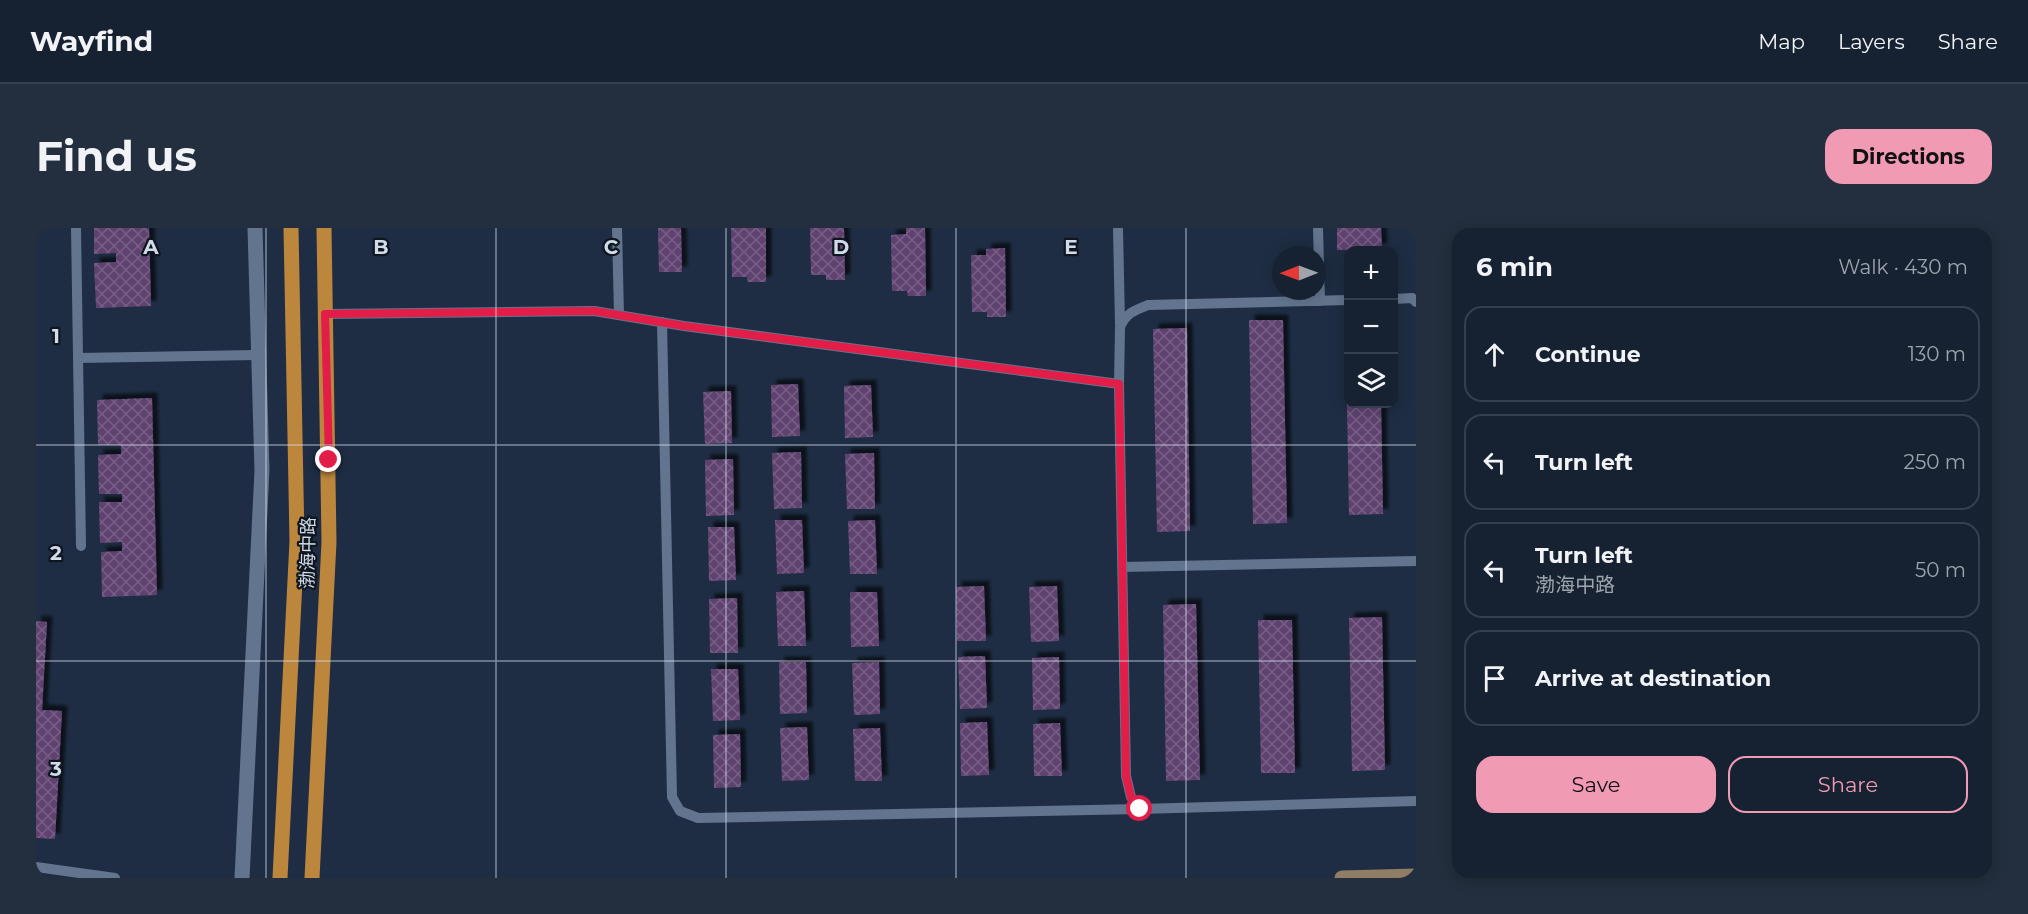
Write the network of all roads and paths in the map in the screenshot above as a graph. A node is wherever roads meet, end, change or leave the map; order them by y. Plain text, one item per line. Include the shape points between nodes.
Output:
1 (76, 228) edge
2 (255, 228) edge
3 (291, 228) edge
4 (324, 228) edge
5 (617, 228) edge
6 (1118, 228) edge
7 (1318, 228) edge
8 (1398, 299) edge
9 (1344, 300) edge
10 (1320, 301) junction
11 (1416, 302) edge
12 (325, 314) junction
13 (619, 315) junction
14 (662, 322) junction
15 (1120, 327) junction
16 (259, 355) junction
17 (78, 358) junction
18 (1119, 384) junction
19 (81, 546) dead end
20 (1416, 561) edge
21 (1122, 567) junction
22 (1416, 801) edge
23 (1140, 809) junction
24 (36, 867) edge
25 (1416, 876) edge
26 (115, 878) edge
27 (242, 878) edge
28 (280, 878) edge
29 (312, 878) edge
30 (1342, 878) edge

1 - 17 lane
2 - 16 street
3 - 28 main road, 渤海中路 via 297,541
4 - 12 main road, 渤海中路
5 - 13 lane
6 - 15 lane
7 - 10 lane
8 - 11 lane via 1412,298
9 - 10 lane
10 - 15 lane via 1148,305 1130,312
12 - 13 lane via 594,311
12 - 29 main road, 渤海中路 via 329,542
13 - 14 lane
14 - 18 lane
14 - 23 lane via 672,797 680,811 698,818
15 - 18 lane
16 - 17 lane
16 - 27 street via 262,470
17 - 19 lane
18 - 21 lane
20 - 21 lane
21 - 23 lane via 1126,776 1131,797
22 - 23 lane
24 - 26 lane
25 - 30 main road

